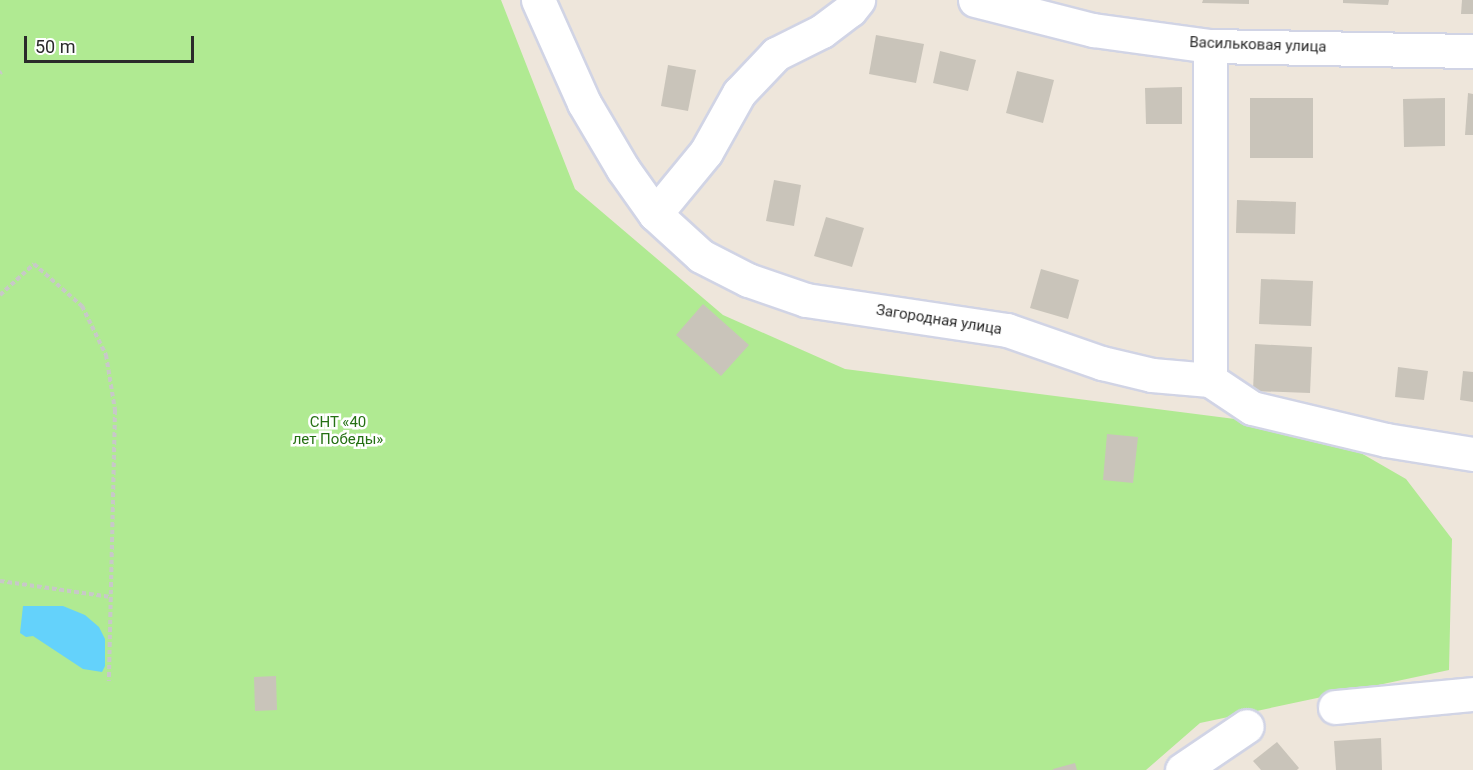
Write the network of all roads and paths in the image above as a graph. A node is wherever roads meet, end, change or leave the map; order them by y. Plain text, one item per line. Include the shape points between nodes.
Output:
1 (538, 0) edge
2 (858, 0) edge
3 (975, 0) edge
4 (1210, 46) junction
5 (1473, 51) edge
6 (655, 214) junction
7 (0, 295) edge
8 (1210, 380) junction
9 (1473, 454) edge
10 (0, 581) edge
11 (111, 597) junction
12 (108, 681) dead end
13 (1473, 694) edge
14 (1335, 707) dead end
15 (1247, 726) dead end
16 (1182, 770) edge

1 - 6 street, Загородная улица via 584,103
2 - 6 street via 822,31 776,54 761,69 739,93 706,152
3 - 4 street, Васильковая улица via 1093,30
4 - 5 street, Васильковая улица
4 - 8 street
6 - 8 street, Загородная улица via 701,256 748,280 806,300 1007,330 1142,373
7 - 11 path via 34,264 82,306 106,355 115,410
8 - 9 street, Загородная улица via 1252,408 1386,440
10 - 11 path
11 - 12 path
13 - 14 street
15 - 16 street

